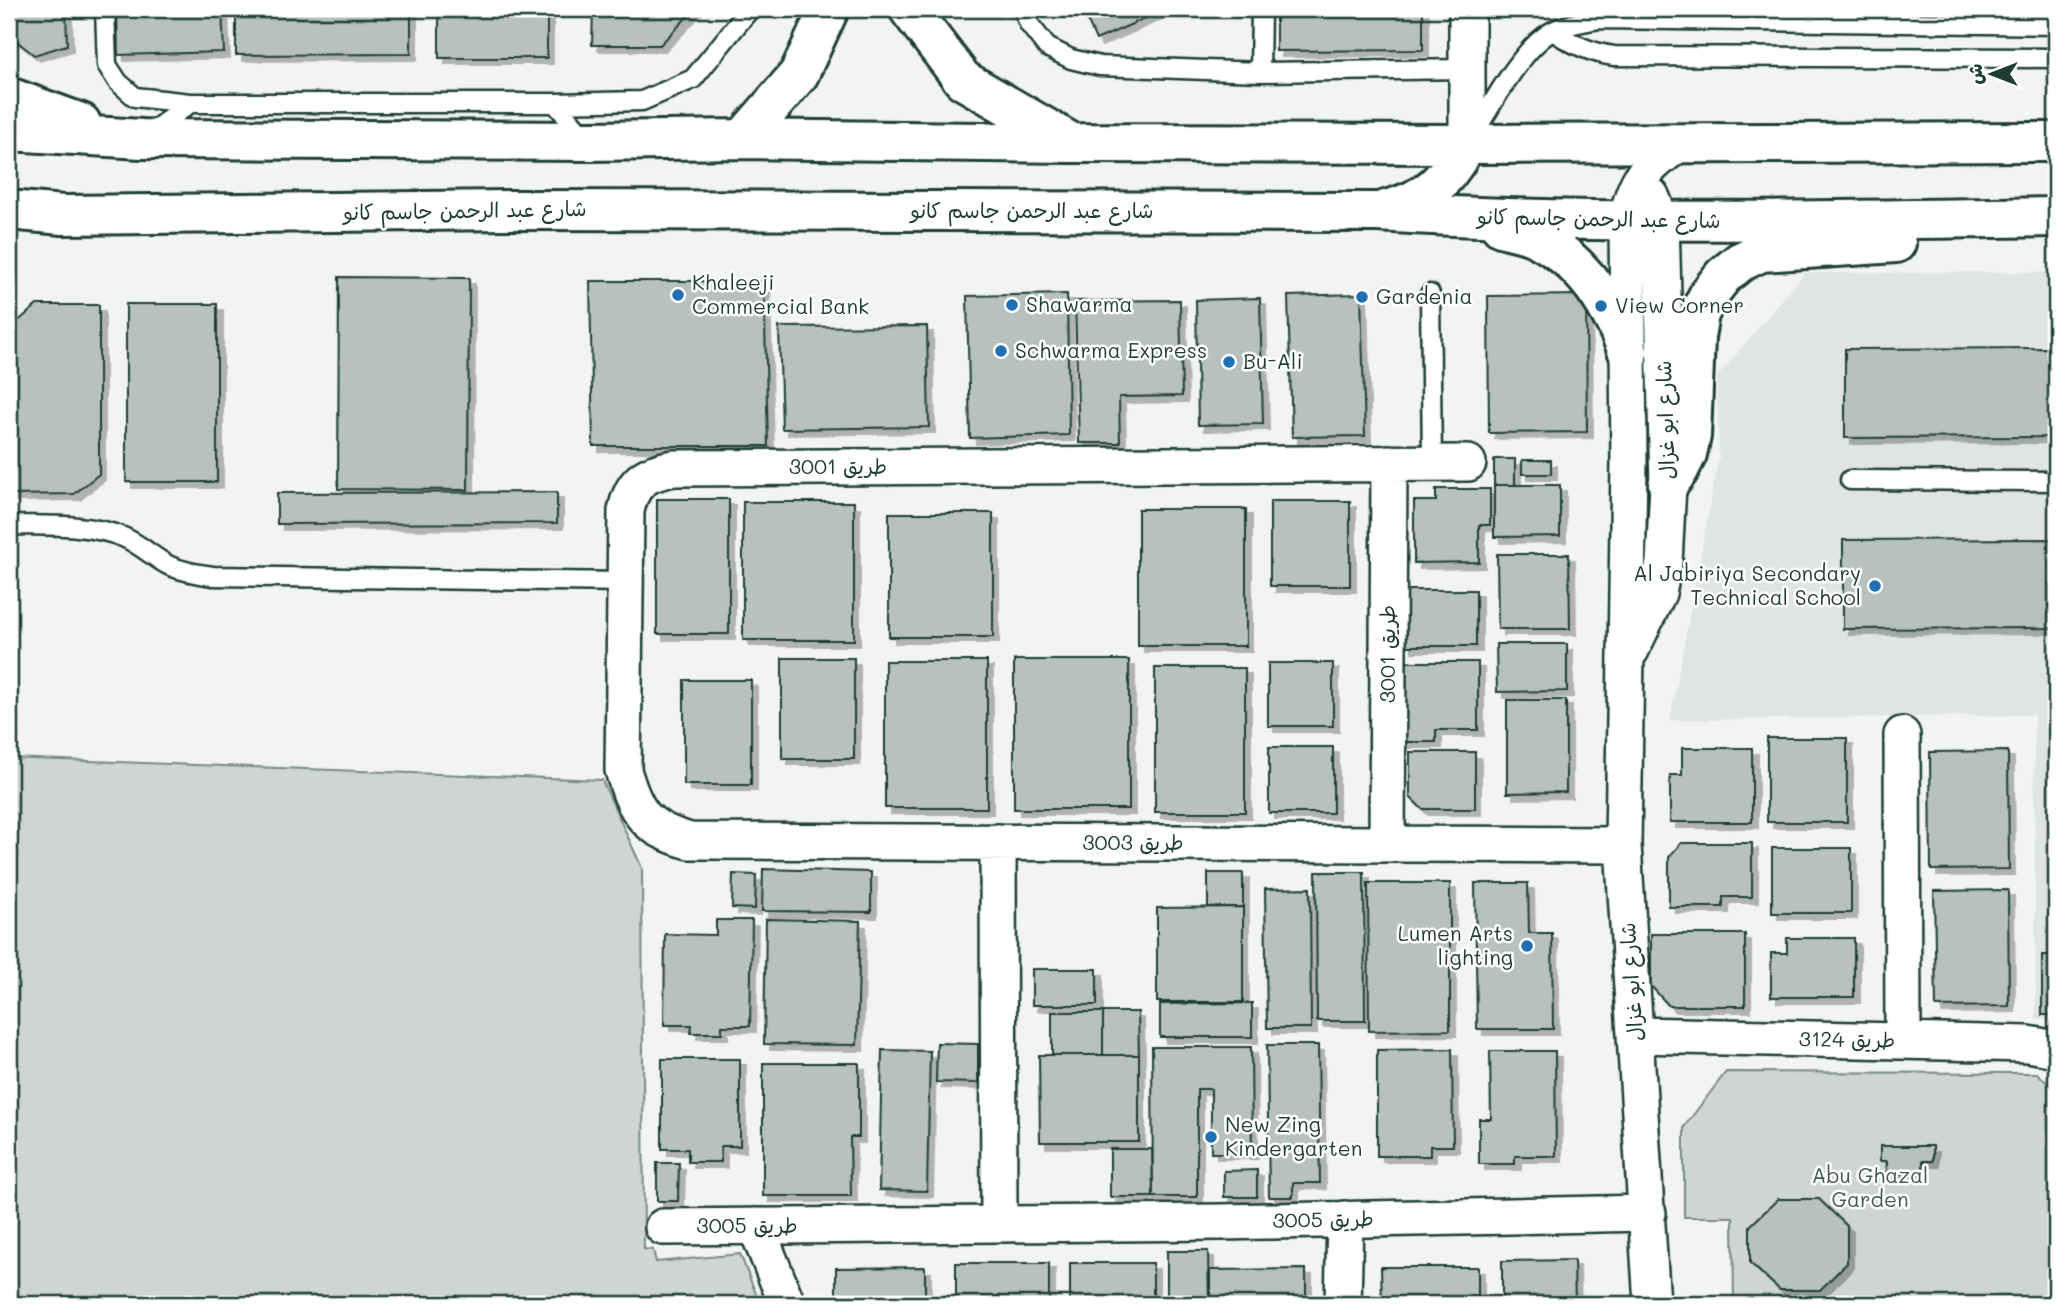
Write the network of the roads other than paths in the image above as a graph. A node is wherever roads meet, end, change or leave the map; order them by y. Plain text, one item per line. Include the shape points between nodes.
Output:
1 (105, 9) edge
2 (750, 9) edge
3 (829, 9) edge
4 (909, 9) edge
5 (1023, 9) edge
6 (1261, 9) edge
7 (1467, 9) edge
8 (2056, 25) edge
9 (1553, 31) junction
10 (2056, 58) edge
11 (1466, 69) junction
12 (1260, 72) junction
13 (9, 97) edge
14 (190, 103) junction
15 (555, 103) junction
16 (9, 131) edge
17 (132, 139) junction
18 (743, 139) junction
19 (589, 141) junction
20 (2056, 142) edge
21 (1072, 143) junction
22 (1467, 144) junction
23 (1604, 144) junction
24 (1679, 144) junction
25 (1640, 178) junction
26 (9, 210) edge
27 (1377, 212) junction
28 (64, 215) junction
29 (2056, 217) edge
30 (1465, 218) junction
31 (1969, 218) junction
32 (1644, 220) junction
33 (9, 223) edge
34 (1430, 294) dead end
35 (1628, 352) junction
36 (1432, 463) junction
37 (1468, 463) dead end
38 (1389, 464) junction
39 (1850, 480) dead end
40 (2056, 481) edge
41 (1668, 485) junction
42 (9, 525) edge
43 (625, 582) junction
44 (1626, 659) junction
45 (1902, 735) dead end
46 (648, 821) joint
47 (998, 842) junction
48 (1387, 844) junction
49 (1623, 845) junction
50 (1637, 1035) junction
51 (1903, 1041) junction
52 (2056, 1049) edge
53 (1647, 1213) junction
54 (1345, 1219) junction
55 (999, 1224) junction
56 (756, 1226) junction
57 (663, 1227) dead end
58 (787, 1304) edge
59 (1343, 1304) edge
60 (1652, 1304) edge

1 - 14 lane via 107,65 118,82 135,97
2 - 15 lane via 693,79 642,101
3 - 18 main road via 799,74
4 - 21 main road via 963,80
5 - 12 lane via 1047,47 1071,59 1100,66
6 - 12 lane
7 - 11 street
8 - 9 lane via 1599,19
9 - 10 lane via 1582,49 1614,56
9 - 22 lane via 1535,43 1520,62
11 - 12 lane
11 - 22 street
13 - 17 main road
14 - 15 lane
14 - 17 lane
15 - 19 lane
16 - 17 main road
17 - 19 main road
18 - 19 main road
18 - 21 main road
20 - 24 main road
21 - 22 main road
22 - 23 main road
22 - 27 main road via 1452,170 1431,191 1406,205
23 - 24 main road
23 - 25 street
24 - 25 street, شارع ابو غزال via 1656,158
25 - 32 street, شارع ابو غزال via 1630,198
26 - 28 main road, شارع عبد الرحمن جاسم كانو
27 - 28 main road, شارع عبد الرحمن جاسم كانو via 508,210
27 - 30 main road, شارع عبد الرحمن جاسم كانو
28 - 33 main road
29 - 31 main road, شارع عبد الرحمن جاسم كانو
30 - 32 main road, شارع عبد الرحمن جاسم كانو
30 - 35 main road via 1532,236 1559,252 1602,296
31 - 32 main road, شارع عبد الرحمن جاسم كانو
31 - 41 main road via 1911,242 1761,252 1723,276 1699,314 1691,436 1687,454
32 - 35 street, شارع ابو غزال
32 - 41 street, شارع ابو غزال
34 - 36 lane
35 - 44 street, شارع ابو غزال
36 - 37 street, طريق 3001
36 - 38 street, طريق 3001
38 - 43 street, طريق 3001 via 654,471 629,495
38 - 48 street, طريق 3001
39 - 40 lane
41 - 44 street, شارع ابو غزال via 1658,593
42 - 43 lane via 99,529 125,537 168,565 213,576
43 - 46 street, طريق 3001 via 624,770 632,799
44 - 49 street, شارع ابو غزال
45 - 51 street
46 - 47 street, طريق 3003 via 668,835 690,841
47 - 48 street, طريق 3003
47 - 55 street
48 - 49 street, طريق 3003
49 - 50 street, شارع ابو غزال
50 - 51 street, طريق 3124
50 - 53 street, شارع ابو غزال
51 - 52 street, طريق 3124 via 2028,1044
53 - 54 street, طريق 3005
53 - 60 street, شارع ابو غزال
54 - 55 street, طريق 3005
54 - 59 street
55 - 56 street, طريق 3005
56 - 57 street, طريق 3005
56 - 58 street

